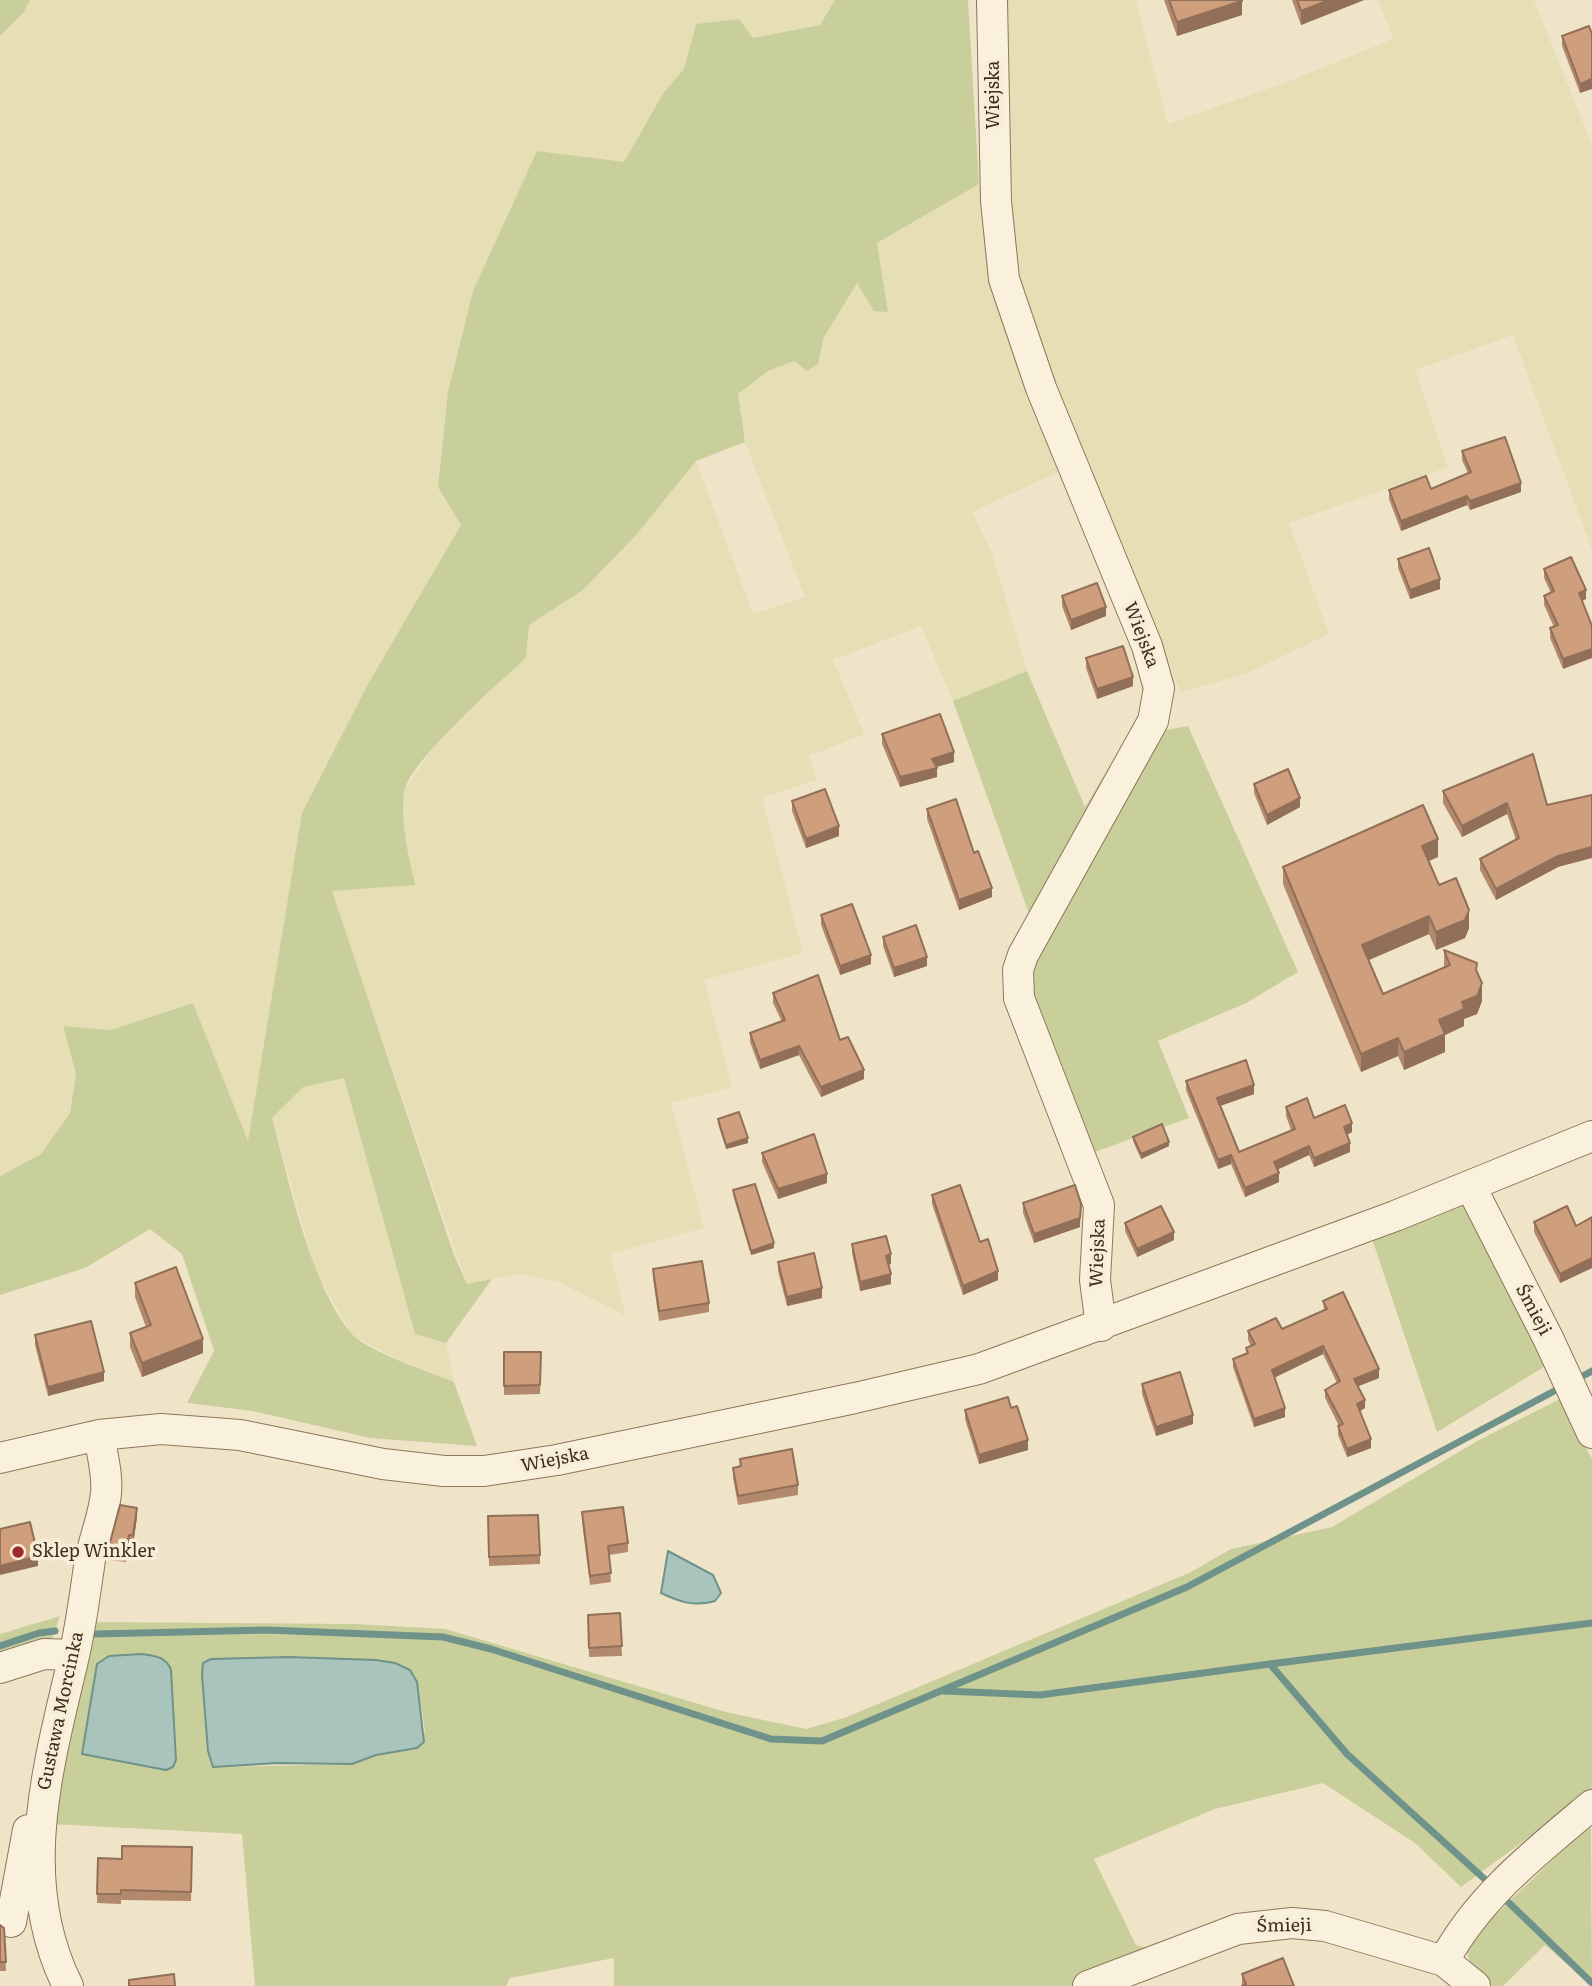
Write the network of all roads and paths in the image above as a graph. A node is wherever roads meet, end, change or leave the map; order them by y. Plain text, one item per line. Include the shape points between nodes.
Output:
1 (992, 0) edge
2 (1592, 1136) edge
3 (1471, 1187) junction
4 (1101, 1326) junction
5 (1592, 1433) edge
6 (99, 1436) junction
7 (0, 1458) edge
8 (74, 1655) junction
9 (0, 1668) edge
10 (43, 1793) junction
11 (1592, 1805) edge
12 (11, 1922) dead end
13 (1444, 1961) junction
14 (68, 1986) edge
15 (1088, 1986) edge
16 (1475, 1986) edge

1 - 4 street, Wiejska via 996,201 1004,279 1037,378 1147,646 1159,688 1153,721 1029,944 1017,975 1019,998 1099,1205 1095,1280
2 - 3 street, Wiejska
3 - 4 street, Wiejska
3 - 5 street, Śmieji
4 - 6 street, Wiejska via 979,1369 918,1384 502,1470 410,1468 208,1431 161,1429
6 - 7 street, Wiejska
6 - 8 street, Gustawa Morcinka via 106,1492
8 - 9 street via 44,1654
8 - 10 street, Gustawa Morcinka
10 - 12 street via 24,1844
10 - 14 street, Gustawa Morcinka via 40,1870 46,1921
11 - 13 street via 1484,1902 1459,1932
13 - 15 street, Śmieji via 1325,1926 1263,1924 1238,1928
13 - 16 street, Śmieji

